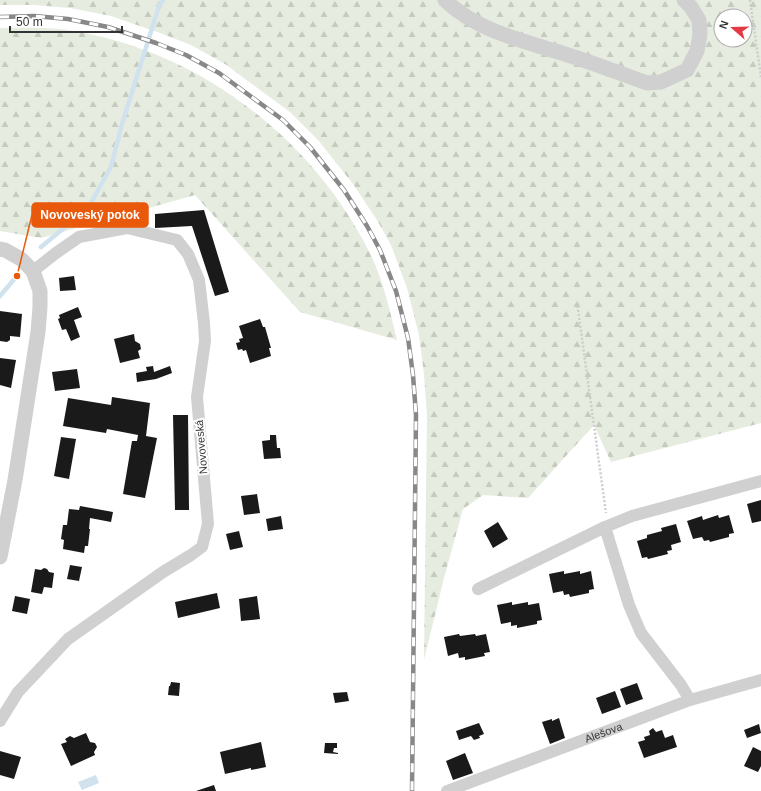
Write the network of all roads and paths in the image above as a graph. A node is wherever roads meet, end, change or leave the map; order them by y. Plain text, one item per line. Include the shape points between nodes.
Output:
1 (445, 0) edge
2 (684, 0) edge
3 (750, 0) edge
4 (761, 77) edge
5 (0, 249) edge
6 (33, 271) junction
7 (577, 302) dead end
8 (761, 481) edge
9 (605, 527) junction
10 (0, 557) edge
11 (478, 589) dead end
12 (761, 680) edge
13 (690, 700) junction
14 (0, 721) edge
15 (447, 791) edge

1 - 2 street via 476,22 509,37 647,83 661,82 687,70 697,51 699,20
3 - 4 path
5 - 6 street via 20,259
6 - 10 street via 40,291 38,332
6 - 14 street, Novoveská via 79,237 127,228 177,240 188,254 199,280 204,323 205,341 198,397 208,524 202,547 68,639 18,692
7 - 9 path via 606,508
8 - 9 street via 632,516
9 - 11 street
9 - 13 street via 628,605 641,633 682,685
12 - 13 street, Alešova
13 - 15 street, Alešova

